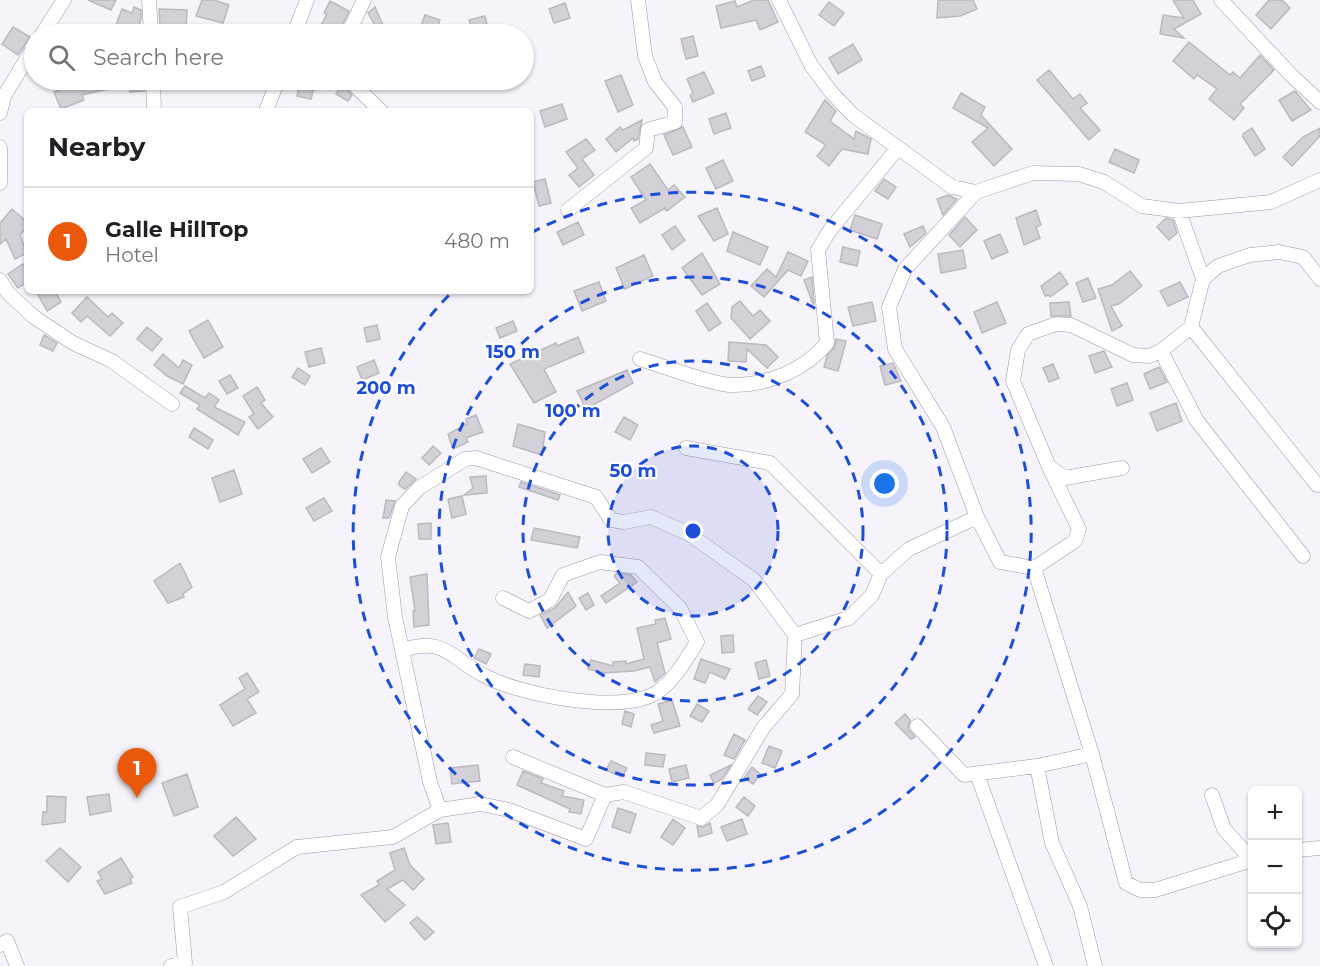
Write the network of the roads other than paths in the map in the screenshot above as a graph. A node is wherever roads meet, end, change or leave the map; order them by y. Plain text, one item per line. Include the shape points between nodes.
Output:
1 (64, 0) edge
2 (149, 0) edge
3 (307, 0) edge
4 (364, 0) edge
5 (638, 0) edge
6 (779, 0) edge
7 (1221, 0) edge
8 (48, 24) edge
9 (150, 24) edge
10 (298, 24) edge
11 (353, 24) edge
12 (24, 63) edge
13 (153, 90) edge
14 (274, 90) edge
15 (359, 90) edge
16 (1320, 102) edge
17 (154, 108) edge
18 (267, 108) edge
19 (378, 108) edge
20 (0, 112) edge
21 (0, 147) edge
22 (898, 148) junction
23 (1320, 180) edge
24 (0, 183) edge
25 (976, 192) junction
26 (568, 210) dead end
27 (1179, 211) junction
28 (1203, 279) junction
29 (1320, 279) edge
30 (0, 280) edge
31 (1191, 327) junction
32 (1161, 351) junction
33 (640, 359) dead end
34 (172, 404) dead end
35 (686, 448) dead end
36 (1049, 467) junction
37 (1122, 468) dead end
38 (1317, 485) dead end
39 (977, 517) junction
40 (1303, 556) dead end
41 (1034, 568) junction
42 (881, 574) junction
43 (503, 598) dead end
44 (795, 635) junction
45 (403, 650) junction
46 (917, 726) dead end
47 (1092, 754) junction
48 (513, 758) dead end
49 (1037, 766) junction
50 (977, 774) junction
51 (604, 795) junction
52 (1212, 795) dead end
53 (440, 810) junction
54 (1320, 848) edge
55 (1302, 850) edge
56 (1248, 856) edge
57 (1248, 861) edge
58 (0, 945) edge
59 (16, 966) edge
60 (171, 966) edge
61 (1046, 966) edge
62 (1095, 966) edge

1 - 8 street
2 - 9 street
3 - 10 street
4 - 11 street
5 - 26 street via 645,56 655,82 675,107 675,122 648,130 646,148
6 - 22 street via 811,66 831,92 852,115
7 - 16 street
12 - 20 street via 4,96
13 - 17 street
14 - 18 street
15 - 19 street
21 - 24 street
22 - 25 street via 952,187
22 - 33 street via 818,250 827,343 817,355 789,374 732,386
23 - 27 street via 1271,202
25 - 27 street via 1033,173 1079,174 1104,182 1142,206
25 - 39 street via 905,269 889,307 895,349 943,428
27 - 28 street
28 - 29 street via 1218,266 1250,255 1279,252 1303,257
28 - 31 street
30 - 34 street via 34,317 73,343 112,361
31 - 32 street
31 - 38 street
32 - 36 street via 1133,356 1071,325 1056,324 1028,334 1018,350 1013,381
32 - 40 street via 1197,421
35 - 42 street via 770,463
36 - 37 street via 1065,478
36 - 41 street via 1079,529 1075,541
39 - 41 street via 1000,562
39 - 42 street via 909,549
41 - 47 street
42 - 44 street via 872,595 849,618
43 - 45 street via 529,611 550,600 563,575 600,562 638,567 680,608 697,642 680,671 651,696 604,704 548,696 486,677 439,647 423,643
44 - 45 street via 754,580 688,534 651,517 611,520 596,497 476,458 465,459 419,488 402,506 388,557
44 - 51 street via 792,694 763,728 717,806 701,818 624,792
45 - 53 street via 430,782
46 - 50 street via 964,775
47 - 49 street
47 - 57 street via 1126,883 1140,890 1155,890
48 - 51 street
49 - 50 street
49 - 62 street via 1052,843 1080,906
50 - 61 street
51 - 53 street via 586,839 509,810 480,804
52 - 56 street via 1224,829
53 - 60 street via 393,837 297,847 224,892 180,907 185,963
54 - 55 street
58 - 59 street via 7,941

